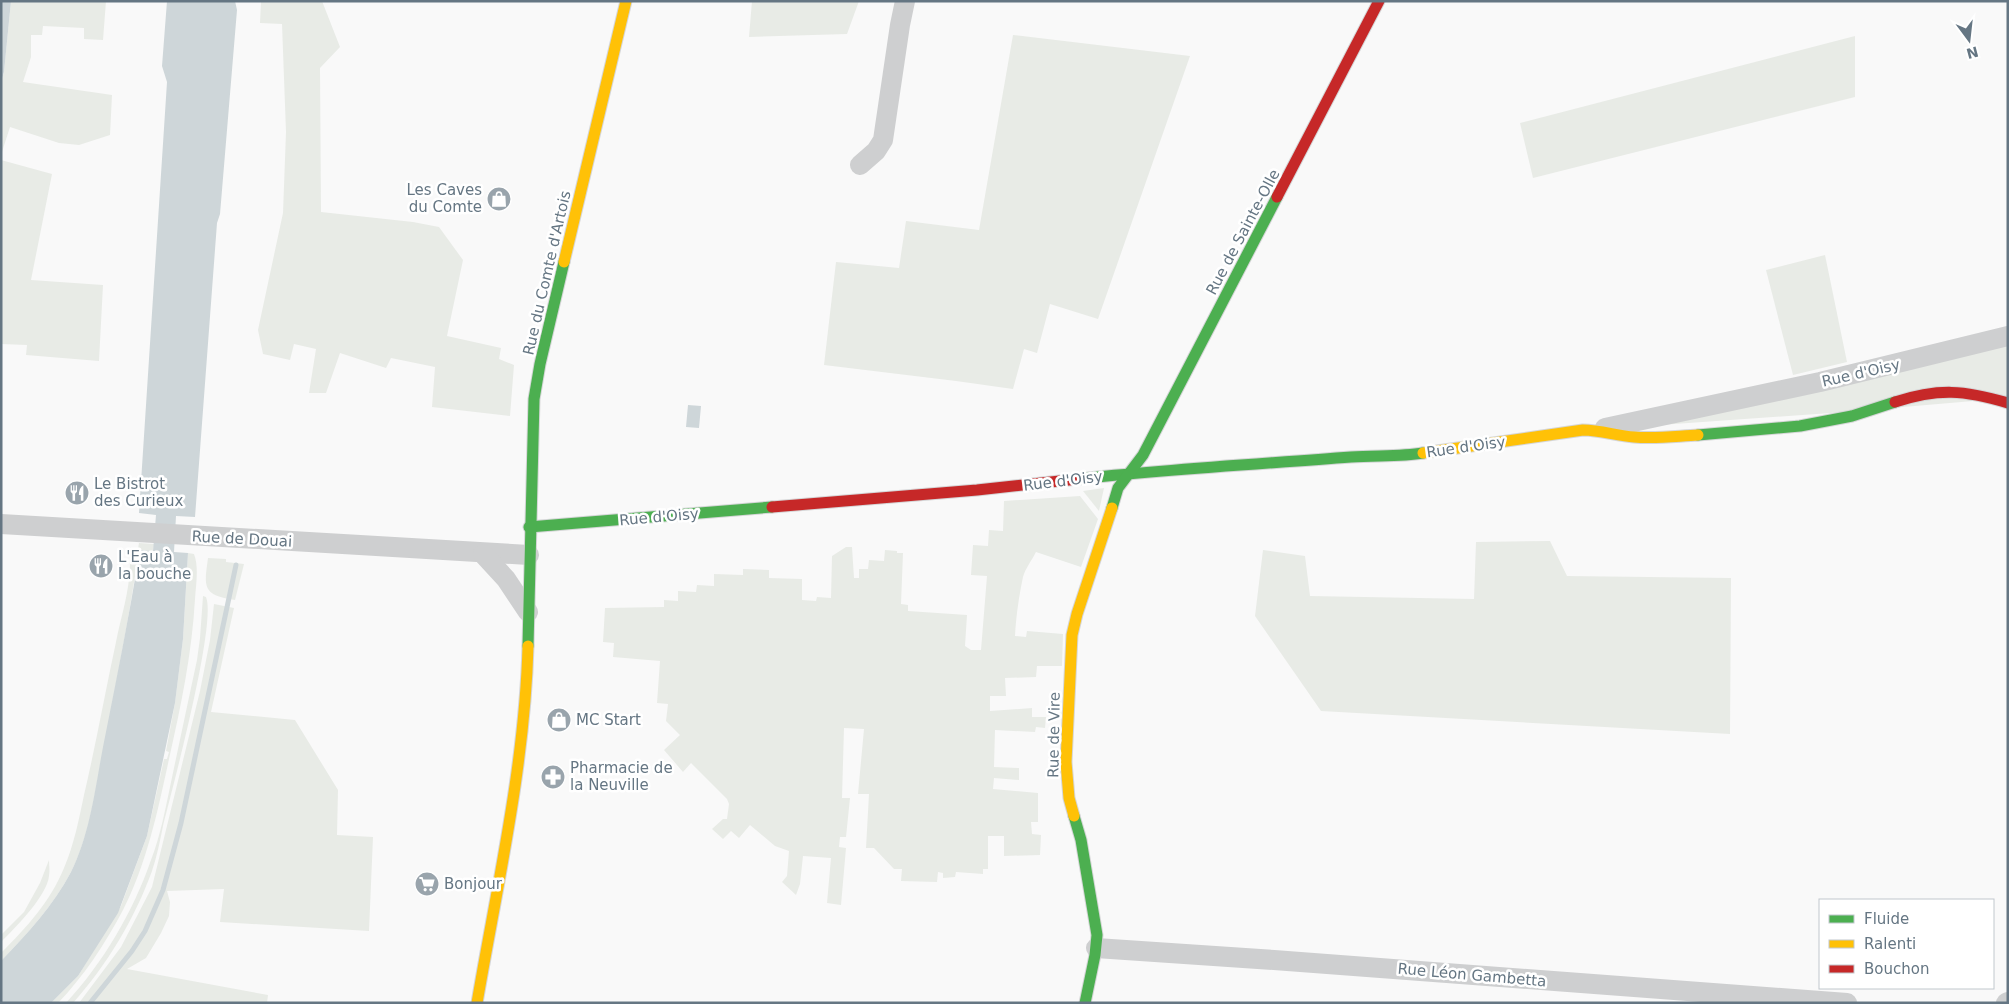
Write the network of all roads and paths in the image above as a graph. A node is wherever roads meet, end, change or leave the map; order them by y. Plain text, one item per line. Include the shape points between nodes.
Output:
1 (626, 1) edge
2 (906, 1) edge
3 (1379, 1) edge
4 (860, 166) dead end
5 (2008, 336) edge
6 (2008, 403) edge
7 (1595, 430) junction
8 (1128, 474) junction
9 (1, 524) edge
10 (529, 527) junction
11 (483, 554) junction
12 (529, 555) junction
13 (528, 612) junction
14 (1096, 948) junction
15 (477, 1003) edge
16 (1085, 1003) edge
17 (1847, 1003) edge

1 - 10 street, Rue du Comte d'Artois via 540,364 534,399
2 - 4 street via 883,140
3 - 8 street, Rue de Sainte-Olle via 1147,447
5 - 7 street, Rue d'Oisy via 1820,382
6 - 7 street, Rue d'Oisy via 1976,394 1948,391 1917,395 1840,419 1790,426 1657,438
7 - 8 street, Rue d'Oisy via 1419,454
8 - 10 street, Rue d'Oisy via 977,490
8 - 14 street, Rue de Vire via 1116,495 1077,614 1072,643 1066,753 1068,787 1096,924
9 - 11 street, Rue de Douai
10 - 12 street, Rue du Comte d'Artois
11 - 12 street, Rue de Douai
11 - 13 street via 506,579
12 - 13 street, Rue du Comte d'Artois
13 - 15 street, Rue du Comte d'Artois via 527,683 521,746
14 - 16 street, Rue de Vire
14 - 17 street, Rue Léon Gambetta

